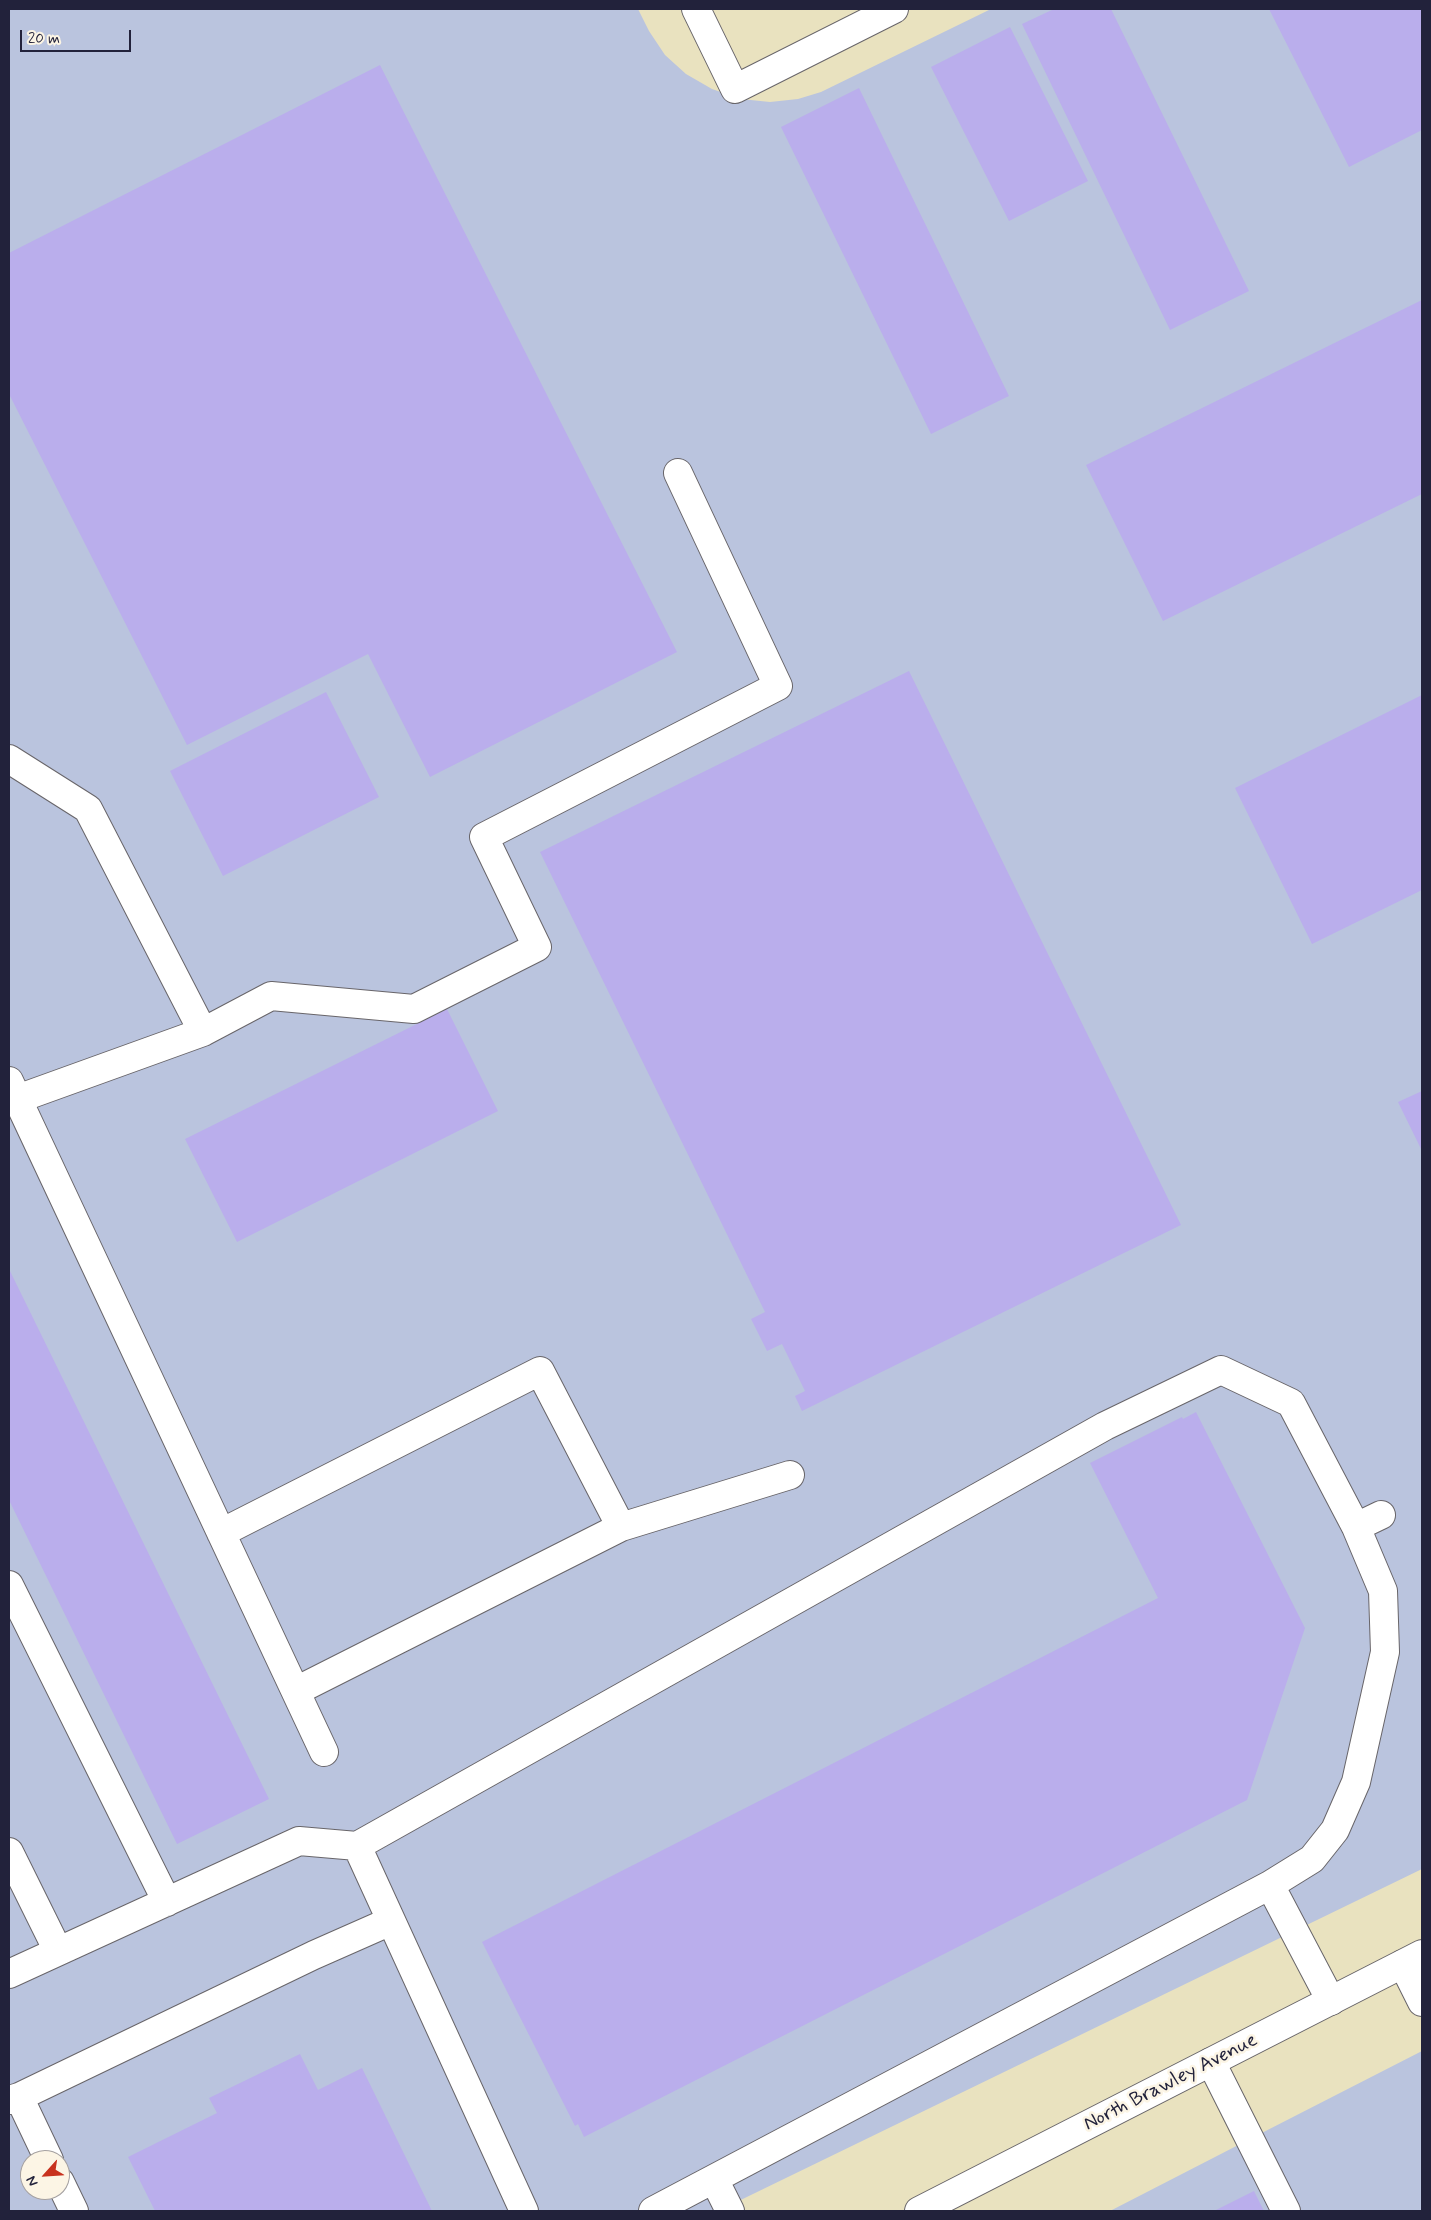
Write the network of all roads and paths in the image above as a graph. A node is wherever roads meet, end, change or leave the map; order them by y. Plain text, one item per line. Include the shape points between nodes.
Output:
1 (696, 9) edge
2 (894, 9) edge
3 (678, 473) dead end
4 (9, 759) edge
5 (203, 1032) junction
6 (12, 1094) edge
7 (790, 1475) dead end
8 (1381, 1516) dead end
9 (621, 1526) junction
10 (1356, 1526) junction
11 (221, 1533) junction
12 (9, 1585) edge
13 (296, 1691) junction
14 (324, 1752) dead end
15 (357, 1846) junction
16 (9, 1852) edge
17 (1270, 1885) junction
18 (167, 1902) junction
19 (391, 1921) junction
20 (58, 1951) junction
21 (1413, 1959) edge
22 (9, 1974) edge
23 (1331, 2001) junction
24 (1422, 2002) edge
25 (1211, 2062) junction
26 (14, 2099) edge
27 (43, 2150) edge
28 (714, 2179) junction
29 (524, 2211) edge
30 (653, 2211) edge
31 (730, 2211) edge
32 (920, 2211) edge
33 (1286, 2211) edge

1 - 2 main road via 735,89
3 - 5 main road via 778,686 484,837 537,946 414,1010 271,996
4 - 5 main road via 88,809
5 - 6 main road
6 - 11 main road
7 - 9 main road
8 - 10 main road
9 - 11 main road via 540,1371
9 - 13 main road
10 - 15 main road via 1291,1403 1221,1370 1105,1426
10 - 17 main road via 1383,1591 1385,1652 1356,1782 1335,1830 1312,1859
11 - 13 main road
12 - 18 main road
13 - 14 main road
15 - 18 main road via 299,1842
15 - 19 main road
16 - 20 main road
17 - 23 main road
17 - 28 main road
18 - 20 main road
19 - 26 main road
19 - 29 main road
20 - 22 main road
21 - 23 main road, North Brawley Avenue
21 - 24 main road
23 - 25 main road, North Brawley Avenue
25 - 32 main road, North Brawley Avenue
25 - 33 main road
26 - 27 main road
28 - 30 main road
28 - 31 main road

